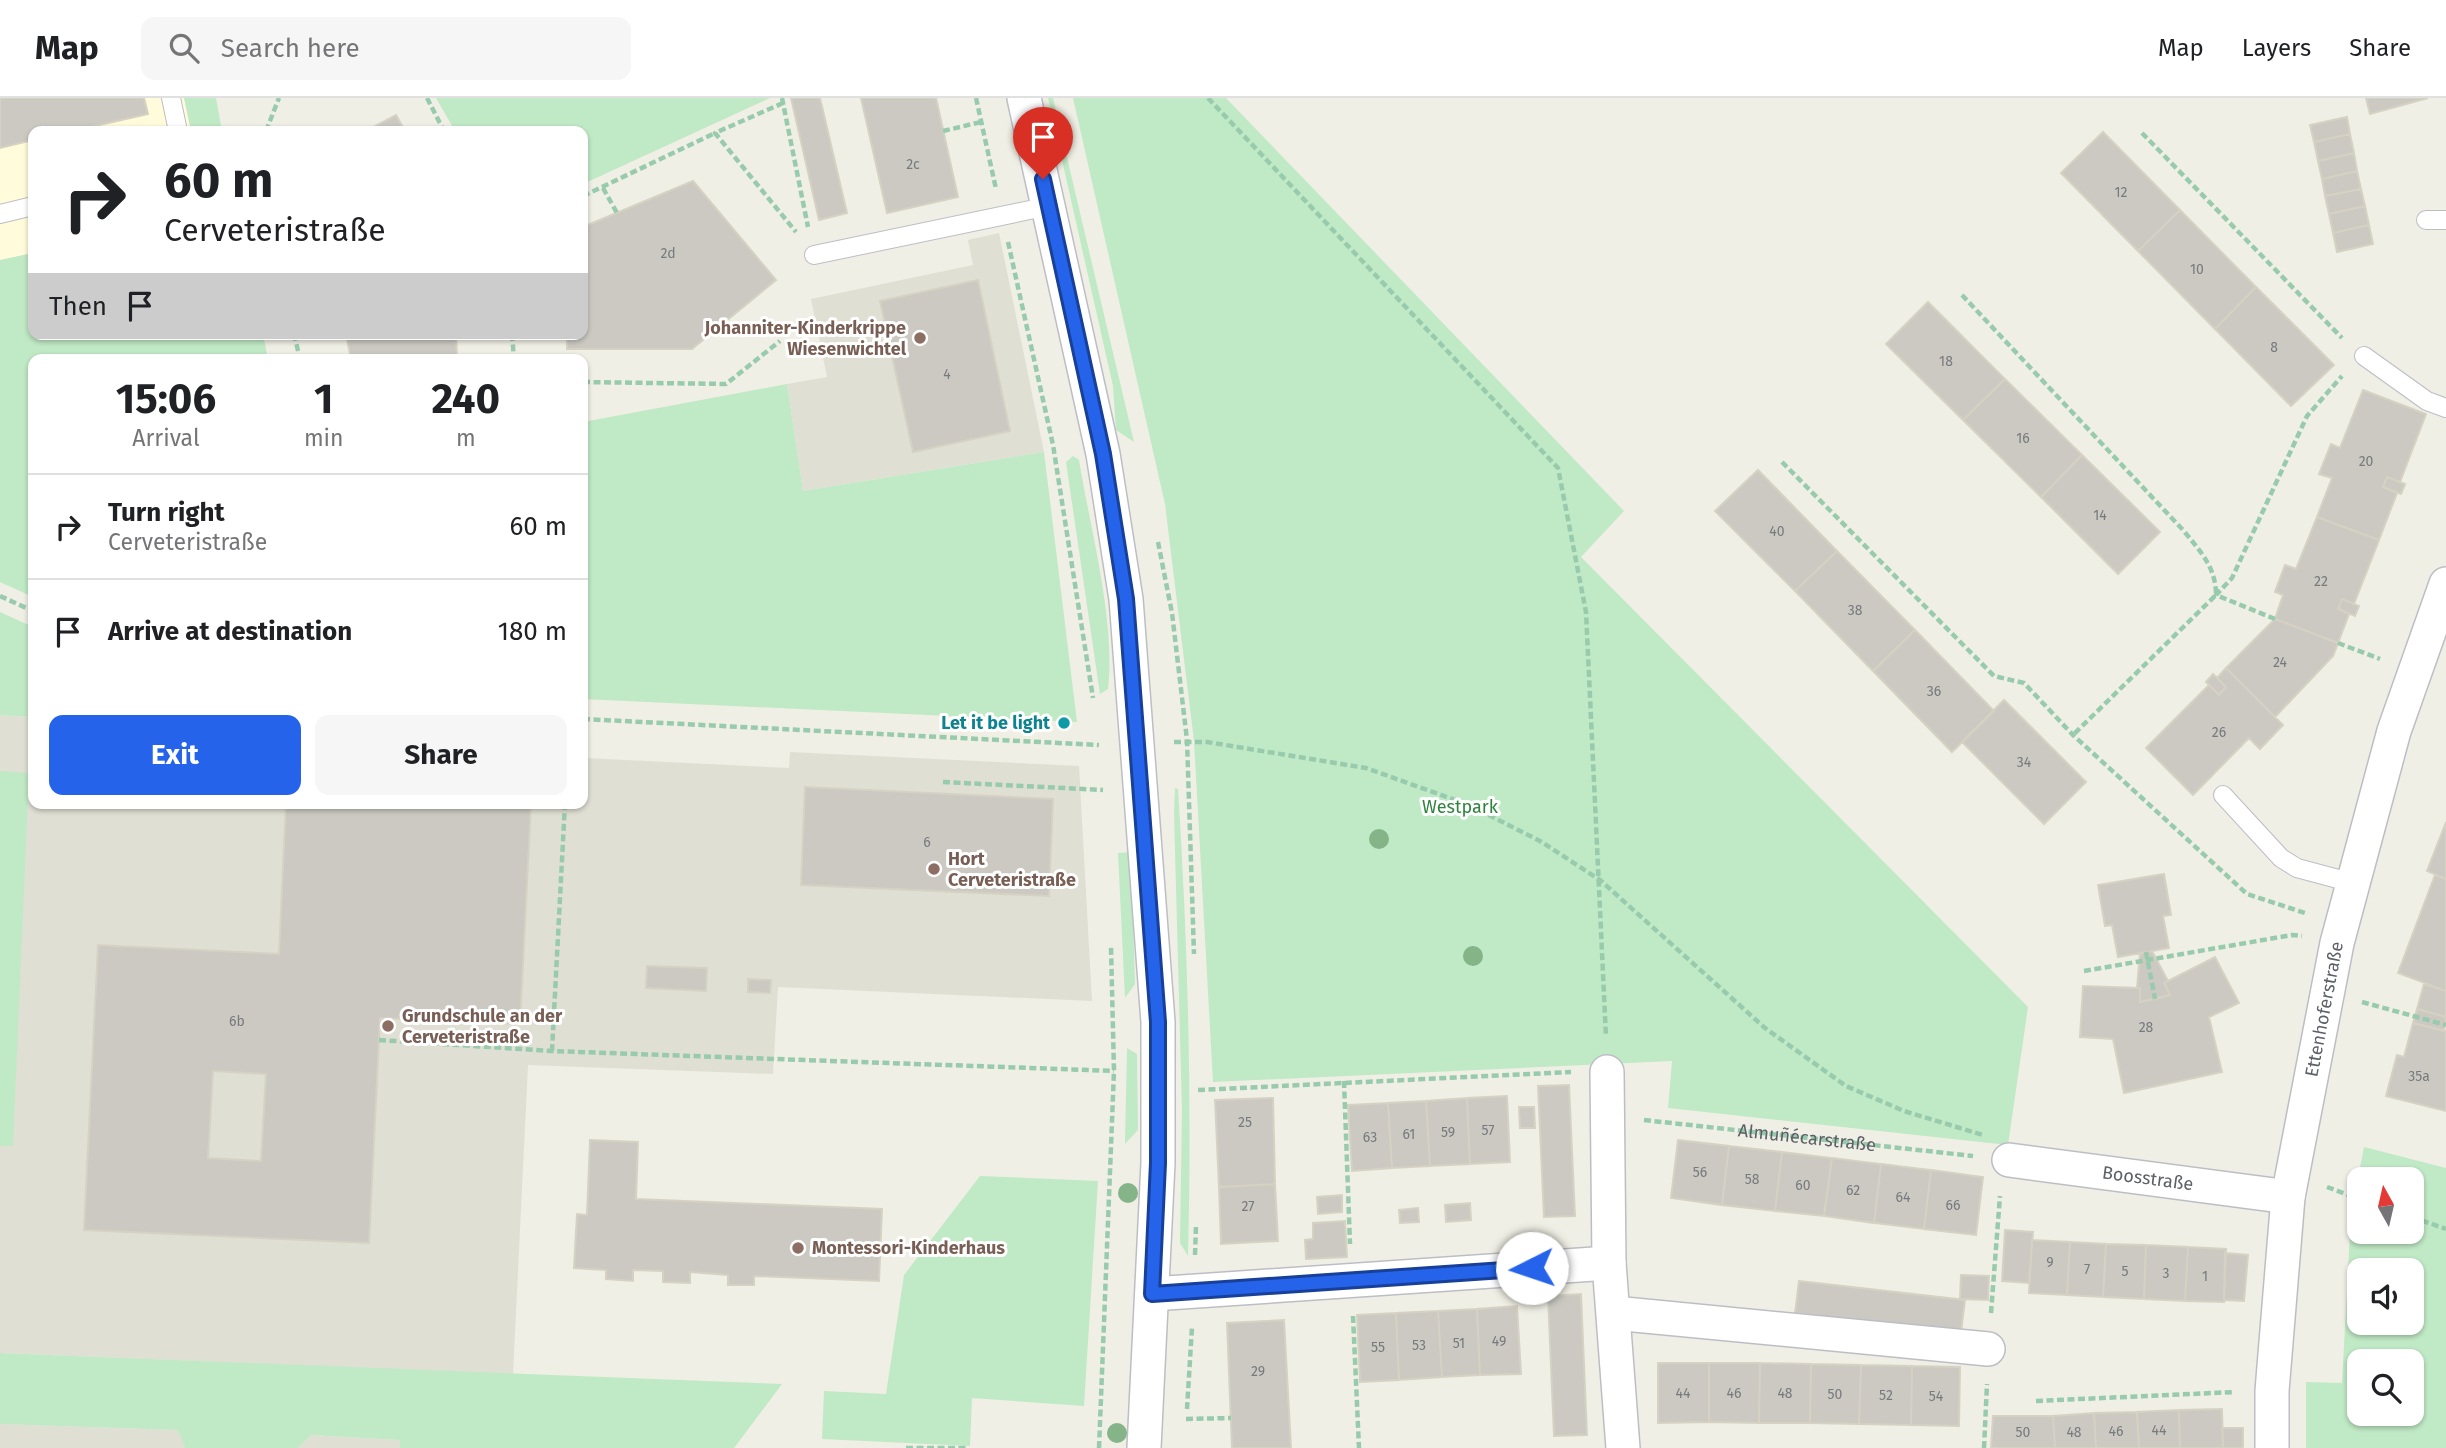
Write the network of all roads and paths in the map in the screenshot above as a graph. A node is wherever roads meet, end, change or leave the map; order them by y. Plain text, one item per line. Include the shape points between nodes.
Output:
1 (171, 98) edge
2 (279, 98) edge
3 (427, 98) edge
4 (976, 98) edge
5 (1024, 98) edge
6 (1208, 98) edge
7 (782, 101) edge
8 (982, 122) junction
9 (177, 126) edge
10 (268, 126) edge
11 (441, 126) edge
12 (943, 131) dead end
13 (715, 133) junction
14 (2142, 133) dead end
15 (603, 188) junction
16 (588, 194) edge
17 (1049, 206) junction
18 (28, 207) edge
19 (617, 213) dead end
20 (0, 214) edge
21 (1001, 215) junction
22 (2426, 220) dead end
23 (2446, 220) edge
24 (814, 255) junction
25 (1962, 295) dead end
26 (780, 341) dead end
27 (2364, 356) junction
28 (588, 382) edge
29 (2446, 408) edge
30 (1782, 462) dead end
31 (2446, 584) edge
32 (2217, 595) junction
33 (0, 596) edge
34 (28, 609) edge
35 (2275, 619) dead end
36 (2338, 643) dead end
37 (2415, 672) junction
38 (1094, 704) dead end
39 (588, 719) edge
40 (1098, 731) dead end
41 (2073, 734) junction
42 (1187, 740) dead end
43 (1100, 745) junction
44 (1101, 756) dead end
45 (1103, 778) dead end
46 (943, 782) dead end
47 (1104, 790) junction
48 (2223, 795) dead end
49 (1104, 803) dead end
50 (565, 809) edge
51 (1600, 880) junction
52 (2353, 883) junction
53 (2339, 934) junction
54 (1111, 939) dead end
55 (2146, 953) dead end
56 (2148, 960) junction
57 (2084, 971) dead end
58 (2327, 993) junction
59 (2155, 999) dead end
60 (2446, 1025) edge
61 (379, 1040) dead end
62 (552, 1051) junction
63 (1114, 1072) junction
64 (1608, 1072) junction
65 (1344, 1081) junction
66 (1198, 1090) dead end
67 (1608, 1115) junction
68 (2006, 1160) junction
69 (2288, 1197) junction
70 (2424, 1221) edge
71 (2446, 1229) edge
72 (1609, 1264) junction
73 (1351, 1280) junction
74 (1152, 1294) junction
75 (1614, 1313) junction
76 (1988, 1349) junction
77 (2272, 1391) junction
78 (2036, 1401) dead end
79 (1231, 1418) dead end
80 (1186, 1419) dead end
81 (906, 1448) edge
82 (969, 1448) edge
83 (1099, 1448) edge
84 (1144, 1448) edge
85 (1359, 1448) edge
86 (1623, 1448) edge
87 (1984, 1448) edge
88 (2272, 1448) edge

1 - 9 lane
2 - 10 path
3 - 11 path
4 - 8 path
5 - 17 street
6 - 51 path via 1558,468 1586,612
7 - 13 path
7 - 24 path
8 - 12 path
8 - 21 path
13 - 15 path
13 - 24 path
14 - 27 path
15 - 16 path
15 - 19 path
17 - 21 lane
17 - 74 street via 1103,454 1126,599 1158,1022
18 - 20 lane
21 - 24 lane
21 - 38 path via 1053,445
22 - 23 lane
25 - 32 path via 2183,530 2211,566
26 - 28 path via 726,384
27 - 29 lane via 2401,373 2427,401
27 - 32 path via 2307,416 2232,578
30 - 41 path via 1994,676 2024,683
31 - 37 street, Ettenhoferstraße
32 - 35 path
32 - 41 path
33 - 34 path
36 - 37 path
37 - 52 street, Ettenhoferstraße via 2394,731
39 - 43 path
40 - 43 path
41 - 53 path via 2247,894
42 - 51 path via 1366,768 1469,805 1540,841
43 - 44 path
45 - 47 path
46 - 47 path
47 - 49 path
48 - 52 lane via 2281,858 2297,868
50 - 62 path
51 - 64 path
51 - 68 path via 1765,1028 1846,1086 1904,1111 1998,1140
52 - 53 street, Ettenhoferstraße
53 - 56 path via 2292,935
53 - 58 street, Ettenhoferstraße
54 - 63 path
55 - 56 path
56 - 57 path
56 - 59 path
58 - 60 path
58 - 69 street, Ettenhoferstraße
61 - 62 path
62 - 63 path
63 - 83 path
64 - 65 path
64 - 67 street
65 - 66 path
65 - 73 path
67 - 68 path, Almuñécarstraße
67 - 72 street
68 - 69 street, Boosstraße
68 - 76 path
69 - 77 street, Ettenhoferstraße
70 - 71 path
72 - 73 street
72 - 75 street
73 - 74 street
73 - 85 path
74 - 84 street
75 - 76 street
75 - 86 street
76 - 87 path
77 - 78 path
77 - 88 street, Ettenhoferstraße
79 - 80 path
81 - 82 path

